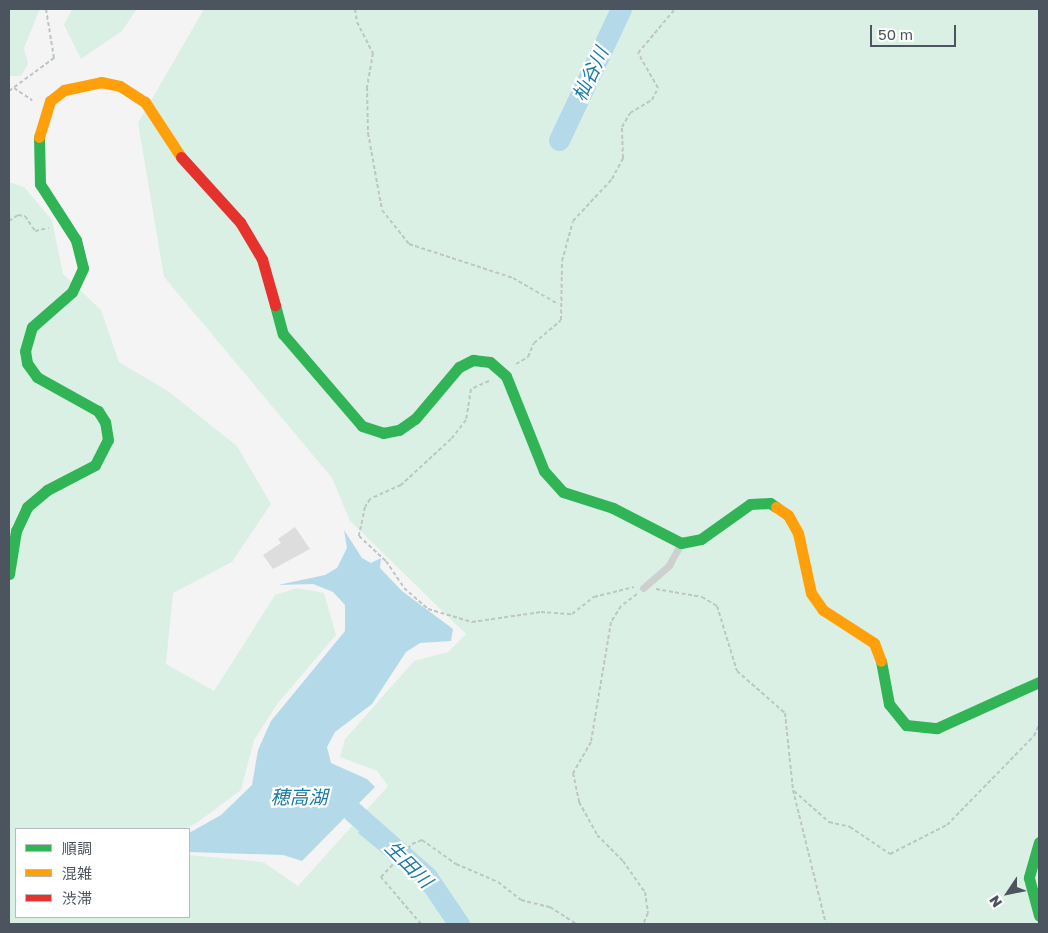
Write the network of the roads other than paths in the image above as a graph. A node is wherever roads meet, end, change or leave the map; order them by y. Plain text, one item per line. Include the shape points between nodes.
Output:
1 (681, 543) junction
2 (9, 574) edge
3 (643, 588) road end
4 (1039, 682) edge
5 (1039, 842) edge
6 (1039, 916) edge

1 - 2 street via 613,508 574,497 553,484 498,376 485,360 468,362 456,370 403,428 388,433 366,428 283,334 257,246 234,215 189,169 145,102 120,86 93,82 64,90 45,109 38,136 40,184 76,240 84,268 72,292 32,327 26,341 25,357 43,381 98,411 105,422 108,440 95,465 47,490 27,508 16,531
1 - 3 lane via 669,565
1 - 4 street via 701,540 750,504 770,503 788,515 798,533 807,584 813,598 823,610 874,643 880,656 889,704 900,720 911,727 937,728
5 - 6 street via 1029,878

